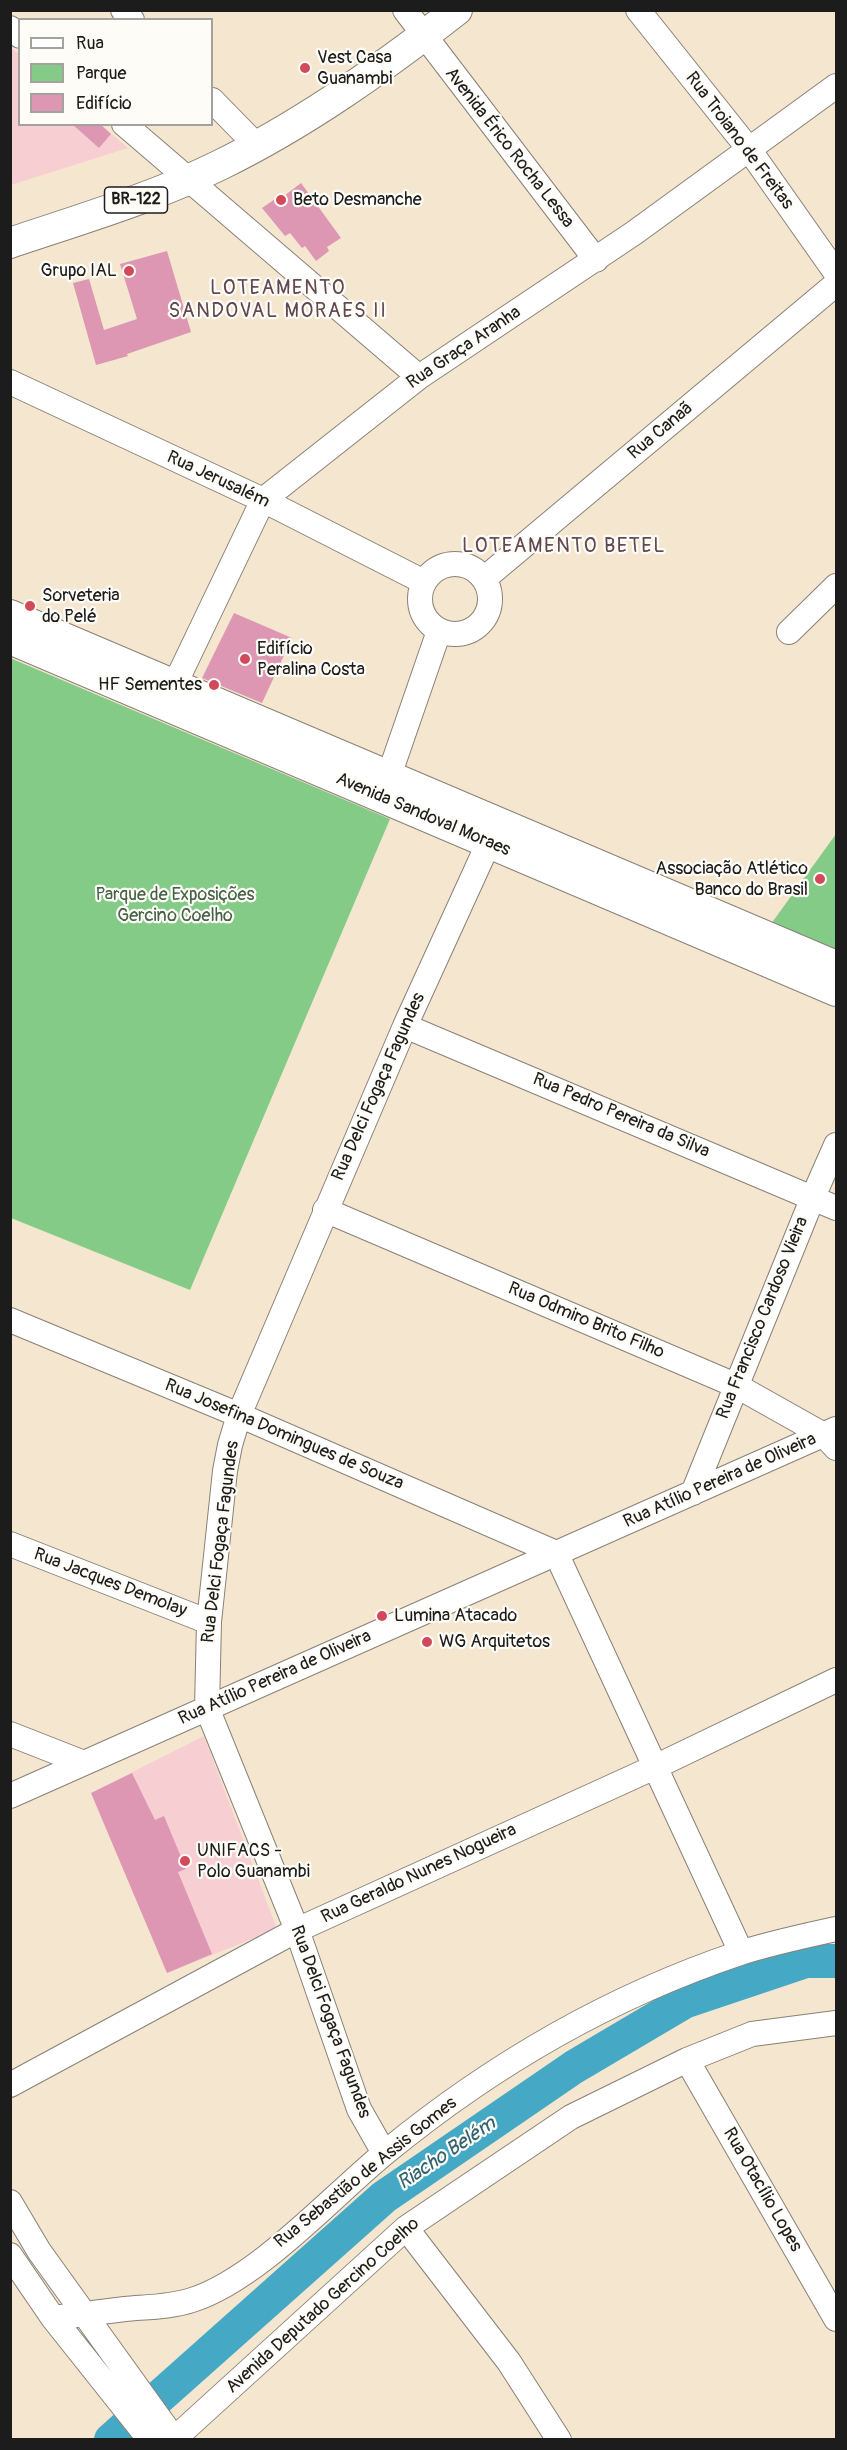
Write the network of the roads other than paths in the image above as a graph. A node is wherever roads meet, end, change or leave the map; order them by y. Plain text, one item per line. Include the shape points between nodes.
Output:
1 (405, 10) edge
2 (457, 10) edge
3 (638, 10) edge
4 (423, 37) junction
5 (837, 86) edge
6 (213, 101) edge
7 (126, 126) edge
8 (257, 146) junction
9 (748, 148) junction
10 (189, 180) junction
11 (10, 243) edge
12 (596, 260) junction
13 (837, 273) edge
14 (837, 284) edge
15 (420, 377) junction
16 (10, 382) edge
17 (263, 500) junction
18 (485, 578) junction
19 (424, 582) junction
20 (837, 586) edge
21 (10, 615) edge
22 (439, 631) junction
23 (789, 632) dead end
24 (10, 639) edge
25 (103, 666) junction
26 (175, 684) junction
27 (386, 787) junction
28 (489, 842) junction
29 (742, 939) junction
30 (837, 966) edge
31 (837, 991) edge
32 (405, 1026) junction
33 (837, 1145) edge
34 (813, 1197) junction
35 (837, 1209) edge
36 (326, 1210) junction
37 (10, 1320) edge
38 (735, 1385) junction
39 (239, 1415) junction
40 (832, 1437) edge
41 (693, 1493) junction
42 (10, 1544) edge
43 (556, 1554) junction
44 (209, 1622) junction
45 (837, 1680) edge
46 (207, 1708) junction
47 (10, 1734) edge
48 (84, 1763) junction
49 (655, 1767) junction
50 (10, 1796) edge
51 (837, 1929) edge
52 (297, 1930) junction
53 (741, 1952) junction
54 (837, 2023) edge
55 (687, 2060) junction
56 (10, 2085) edge
57 (384, 2153) junction
58 (10, 2202) edge
59 (406, 2228) junction
60 (12, 2261) edge
61 (84, 2314) junction
62 (53, 2318) junction
63 (837, 2319) edge
64 (164, 2436) edge
65 (559, 2439) edge

1 - 4 street, Avenida Érico Rocha Lessa
2 - 4 main road, BR-122
3 - 9 street, Rua Troiano de Freitas
4 - 8 main road, BR-122
4 - 12 street, Avenida Érico Rocha Lessa
5 - 9 street, Rua Graça Aranha
6 - 8 street
7 - 10 street
8 - 10 main road, BR-122
9 - 12 street, Rua Graça Aranha
9 - 13 street, Rua Troiano de Freitas
10 - 11 main road, BR-122
10 - 15 street
12 - 15 street, Rua Graça Aranha
14 - 18 street, Rua Canaã
15 - 17 street, Rua Graça Aranha
16 - 17 street, Rua Jerusalém
17 - 19 street, Rua Jerusalém
17 - 26 street, Rua Graça Aranha
18 - 19 street via 465,564 441,566
18 - 22 street via 491,601 483,623 462,634
19 - 22 street via 419,600 425,618
20 - 23 street
21 - 25 main road, Avenida Sandoval Moraes
22 - 27 street
24 - 25 main road, Avenida Sandoval Moraes
25 - 26 main road, Avenida Sandoval Moraes
25 - 27 main road, Avenida Sandoval Moraes
26 - 27 main road, Avenida Sandoval Moraes
27 - 28 main road, Avenida Sandoval Moraes
27 - 29 main road, Avenida Sandoval Moraes
28 - 29 main road, Avenida Sandoval Moraes
28 - 32 street, Rua Delci Fogaça Fagundes
29 - 30 main road, Avenida Sandoval Moraes
29 - 31 main road, Avenida Sandoval Moraes
32 - 34 street, Rua Pedro Pereira da Silva
32 - 36 street, Rua Delci Fogaça Fagundes
33 - 34 street, Rua Francisco Cardoso Vieira
34 - 35 street, Rua Pedro Pereira da Silva
34 - 38 street, Rua Francisco Cardoso Vieira
36 - 38 street, Rua Odmiro Brito Filho
36 - 39 street, Rua Delci Fogaça Fagundes
37 - 39 street, Rua Josefina Domingues de Souza
38 - 40 street, Rua Odmiro Brito Filho
38 - 41 street, Rua Francisco Cardoso Vieira
39 - 43 street, Rua Josefina Domingues de Souza
39 - 44 street, Rua Delci Fogaça Fagundes via 225,1471
40 - 41 street, Rua Atílio Pereira de Oliveira
41 - 43 street, Rua Atílio Pereira de Oliveira
42 - 44 street, Rua Jacques Demolay
43 - 46 street, Rua Atílio Pereira de Oliveira
43 - 49 street
44 - 46 street, Rua Delci Fogaça Fagundes
45 - 49 street, Rua Geraldo Nunes Nogueira
46 - 48 street, Rua Atílio Pereira de Oliveira
46 - 52 street, Rua Delci Fogaça Fagundes
47 - 48 street
48 - 50 street, Rua Atílio Pereira de Oliveira
49 - 52 street, Rua Geraldo Nunes Nogueira
49 - 53 street
51 - 53 street, Rua Sebastião de Assis Gomes
52 - 56 street, Rua Geraldo Nunes Nogueira
52 - 57 street, Rua Delci Fogaça Fagundes via 359,2109
53 - 57 street, Rua Sebastião de Assis Gomes via 658,1984 550,2036 471,2088
54 - 55 street, Avenida Deputado Gercino Coelho via 752,2034
55 - 59 street, Avenida Deputado Gercino Coelho via 571,2117
55 - 63 street, Rua Otacílio Lopes
57 - 61 street, Rua Sebastião de Assis Gomes via 304,2225 215,2290 182,2302
58 - 61 street
59 - 64 street, Avenida Deputado Gercino Coelho
59 - 65 street via 508,2362
60 - 62 street
61 - 62 street, Rua Sebastião de Assis Gomes
61 - 64 street via 134,2379
62 - 64 street via 116,2396

